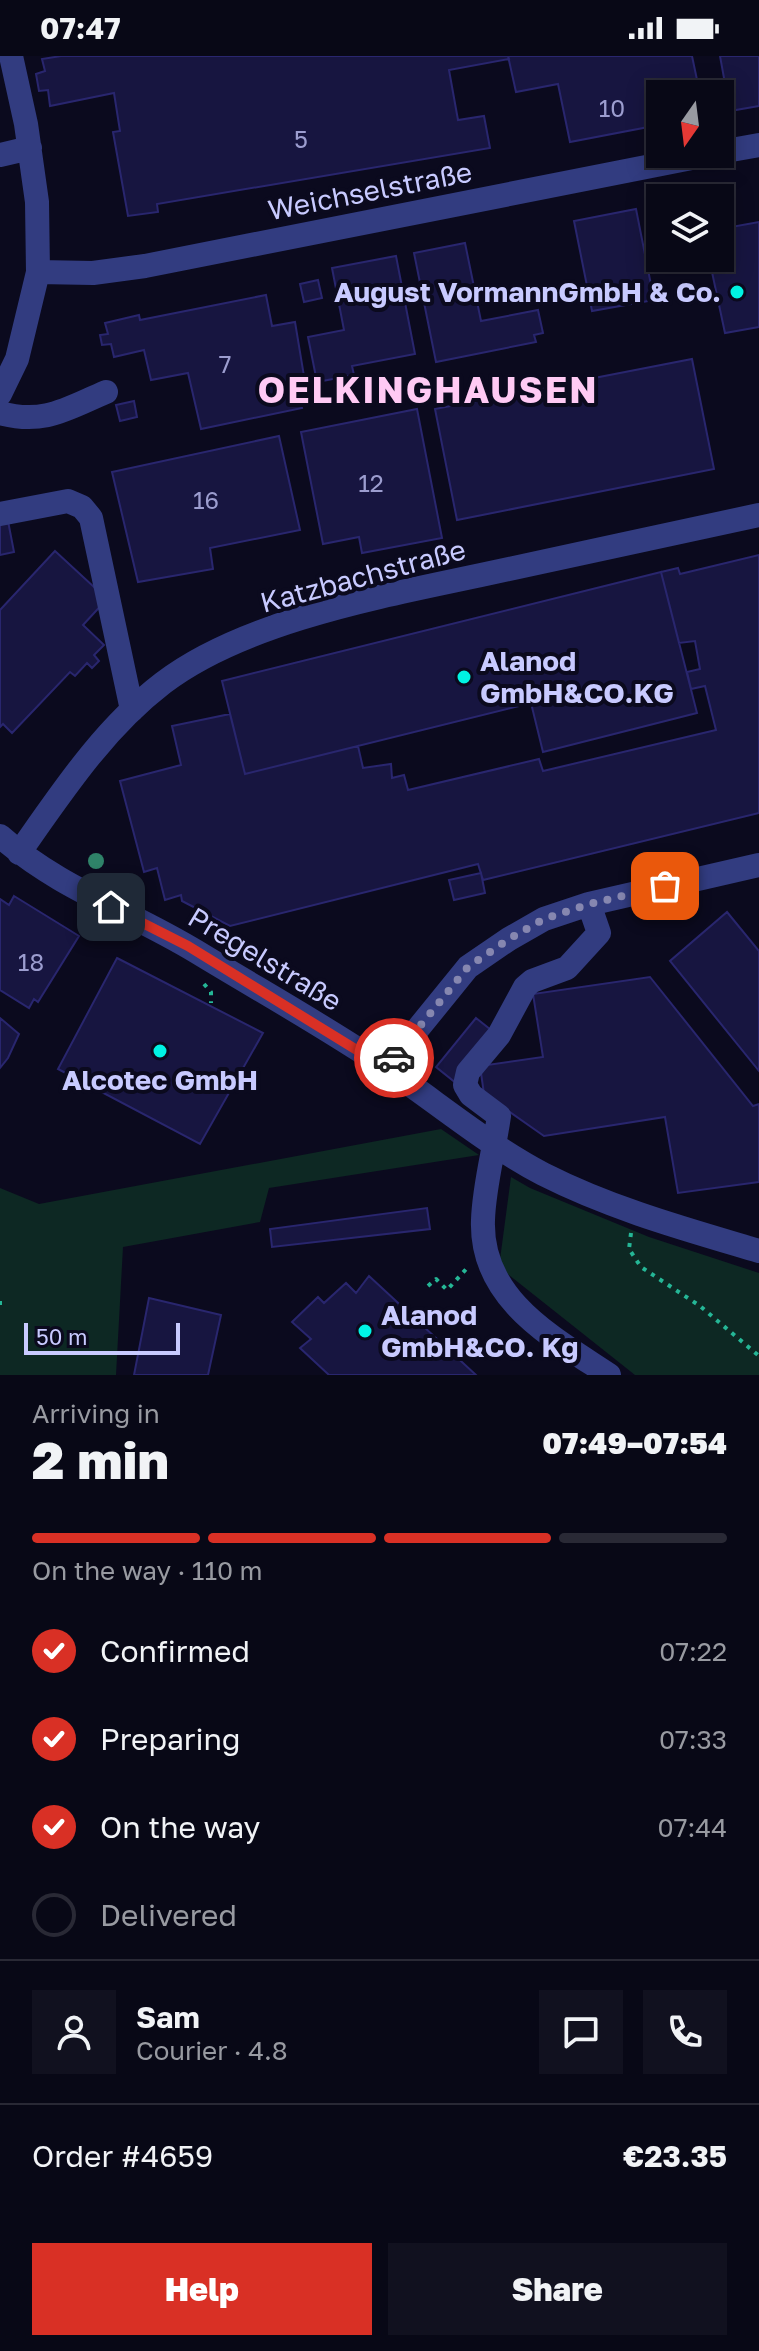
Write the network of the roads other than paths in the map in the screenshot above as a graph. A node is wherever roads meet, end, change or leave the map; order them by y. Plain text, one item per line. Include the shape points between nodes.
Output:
1 (11, 56) edge
2 (759, 145) edge
3 (30, 148) junction
4 (734, 149) edge
5 (0, 155) edge
6 (646, 167) edge
7 (38, 272) junction
8 (106, 392) dead end
9 (0, 394) edge
10 (0, 413) edge
11 (0, 514) edge
12 (759, 515) edge
13 (132, 710) junction
14 (0, 836) edge
15 (19, 853) junction
16 (759, 865) edge
17 (589, 904) junction
18 (386, 1068) junction
19 (495, 1145) junction
20 (759, 1251) edge
21 (609, 1375) edge

1 - 3 street
2 - 4 street
3 - 5 street
3 - 7 street
6 - 7 street, Weichselstraße via 145,266 93,273
7 - 9 street via 17,359
8 - 10 street via 44,418
11 - 13 street via 68,501 91,518
12 - 13 street, Katzbachstraße via 362,601 212,652
13 - 15 street, Katzbachstraße via 83,761
14 - 15 street, Pregelstraße
15 - 18 street, Pregelstraße via 85,894 188,946
16 - 17 street
17 - 18 street via 544,919 468,967
17 - 19 street via 599,933 567,968 525,987 499,1035 465,1079 471,1095 499,1116
18 - 19 street, Pregelstraße
19 - 20 street, Pregelstraße via 541,1173 636,1214
19 - 21 street via 483,1224 500,1288 549,1335

